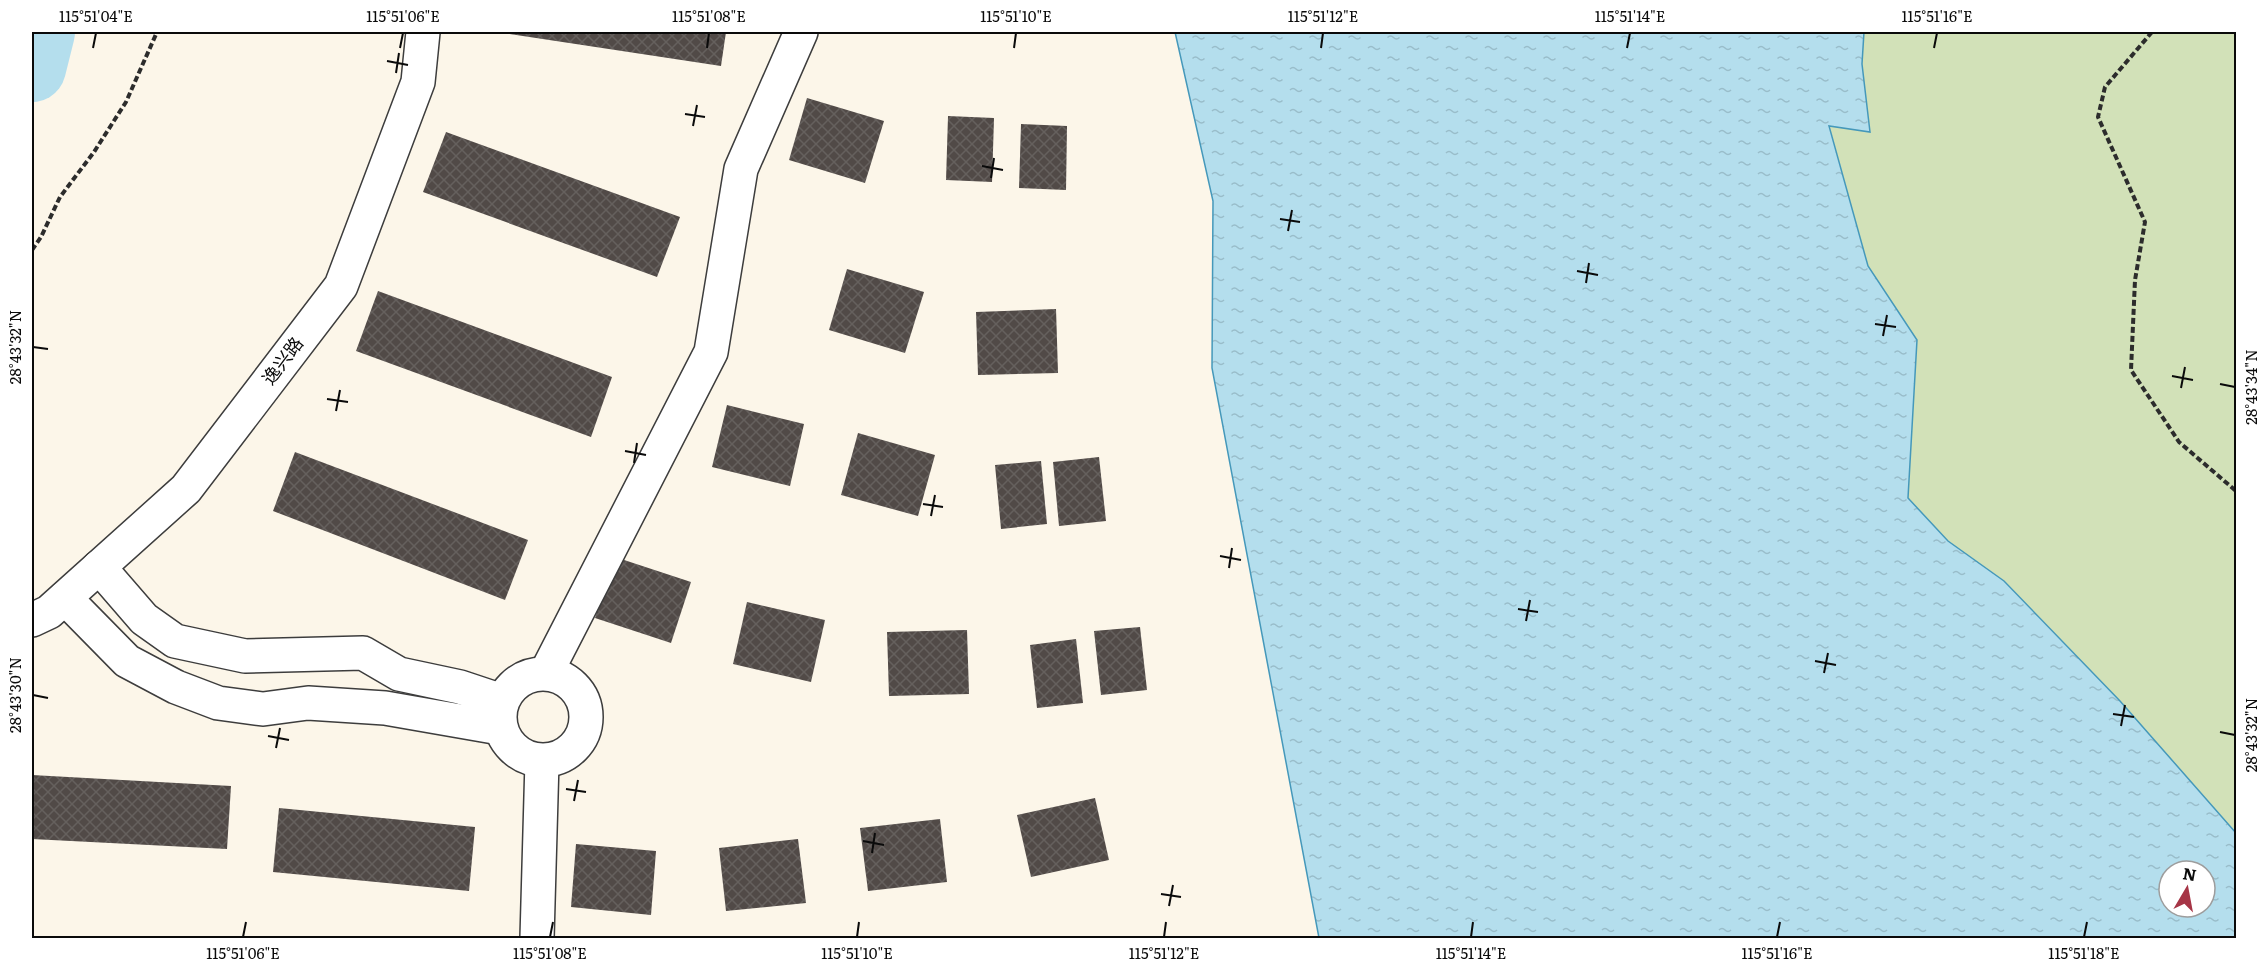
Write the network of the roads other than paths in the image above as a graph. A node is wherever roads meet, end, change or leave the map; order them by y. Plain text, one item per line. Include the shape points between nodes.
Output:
1 (423, 32) edge
2 (801, 32) edge
3 (99, 567) junction
4 (65, 598) junction
5 (32, 620) edge
6 (546, 673) junction
7 (501, 715) junction
8 (542, 761) junction
9 (537, 939) edge

1 - 3 street, 逸兴路 via 418,82 340,286 186,489
2 - 6 street via 741,169 711,352
3 - 4 street, 逸兴路
3 - 7 street via 144,619 175,641 245,656 363,653 399,674 460,687
4 - 5 street, 逸兴路
4 - 7 street via 127,661 176,687 218,703 263,709 308,703
6 - 7 street via 532,674 509,689
6 - 8 street via 572,685 582,697 586,711 580,740 570,751
7 - 8 street via 506,741 527,758
8 - 9 street

